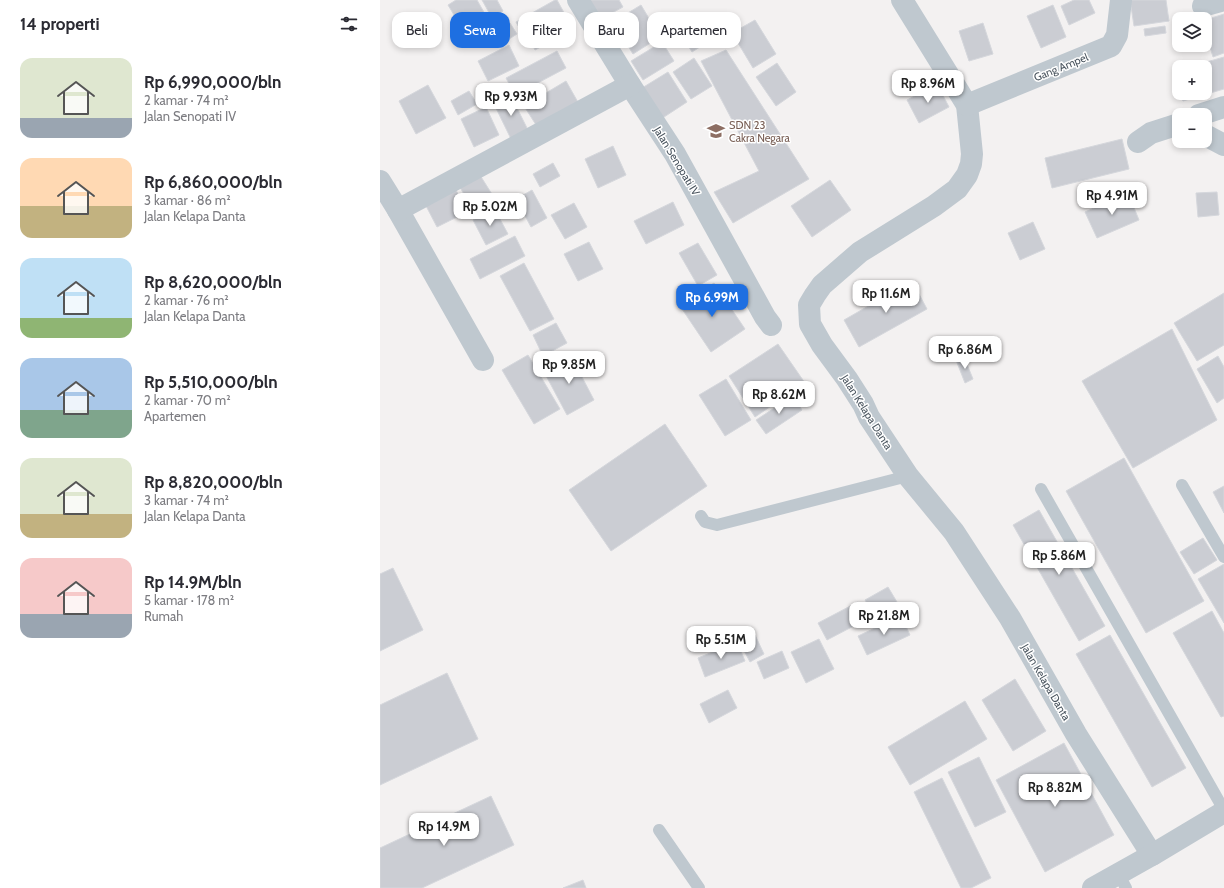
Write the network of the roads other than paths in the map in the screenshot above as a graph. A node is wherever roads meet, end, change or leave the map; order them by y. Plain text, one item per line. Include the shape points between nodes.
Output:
1 (578, 0) edge
2 (902, 0) edge
3 (1121, 0) edge
4 (1224, 0) edge
5 (1203, 6) dead end
6 (630, 85) junction
7 (967, 105) junction
8 (1224, 107) edge
9 (1212, 111) edge
10 (1172, 126) edge
11 (1212, 139) edge
12 (1138, 142) dead end
13 (1224, 145) edge
14 (380, 181) edge
15 (398, 210) junction
16 (771, 325) dead end
17 (483, 360) dead end
18 (908, 476) junction
19 (1182, 485) dead end
20 (1041, 489) dead end
21 (701, 516) dead end
22 (1224, 557) edge
23 (1224, 811) edge
24 (659, 830) dead end
25 (1152, 855) junction
26 (1122, 881) edge
27 (699, 888) edge
28 (1093, 888) edge

1 - 6 street, Jalan Senopati IV
2 - 7 street, Jalan Kelapa Danta
3 - 7 street, Gang Ampel via 1117,35 1111,46
4 - 5 street
6 - 15 street
6 - 16 street, Jalan Senopati IV via 676,154
7 - 18 street, Jalan Kelapa Danta via 971,164 957,189 860,252 822,285 809,305 813,331 847,378
8 - 9 street
10 - 12 street via 1151,133
11 - 13 street
14 - 15 street
15 - 17 street
18 - 21 lane via 717,525 705,522
18 - 25 street, Jalan Kelapa Danta via 954,532 1010,618 1076,734
19 - 22 lane
20 - 23 lane
23 - 25 street
24 - 27 lane
25 - 26 street
26 - 28 street

